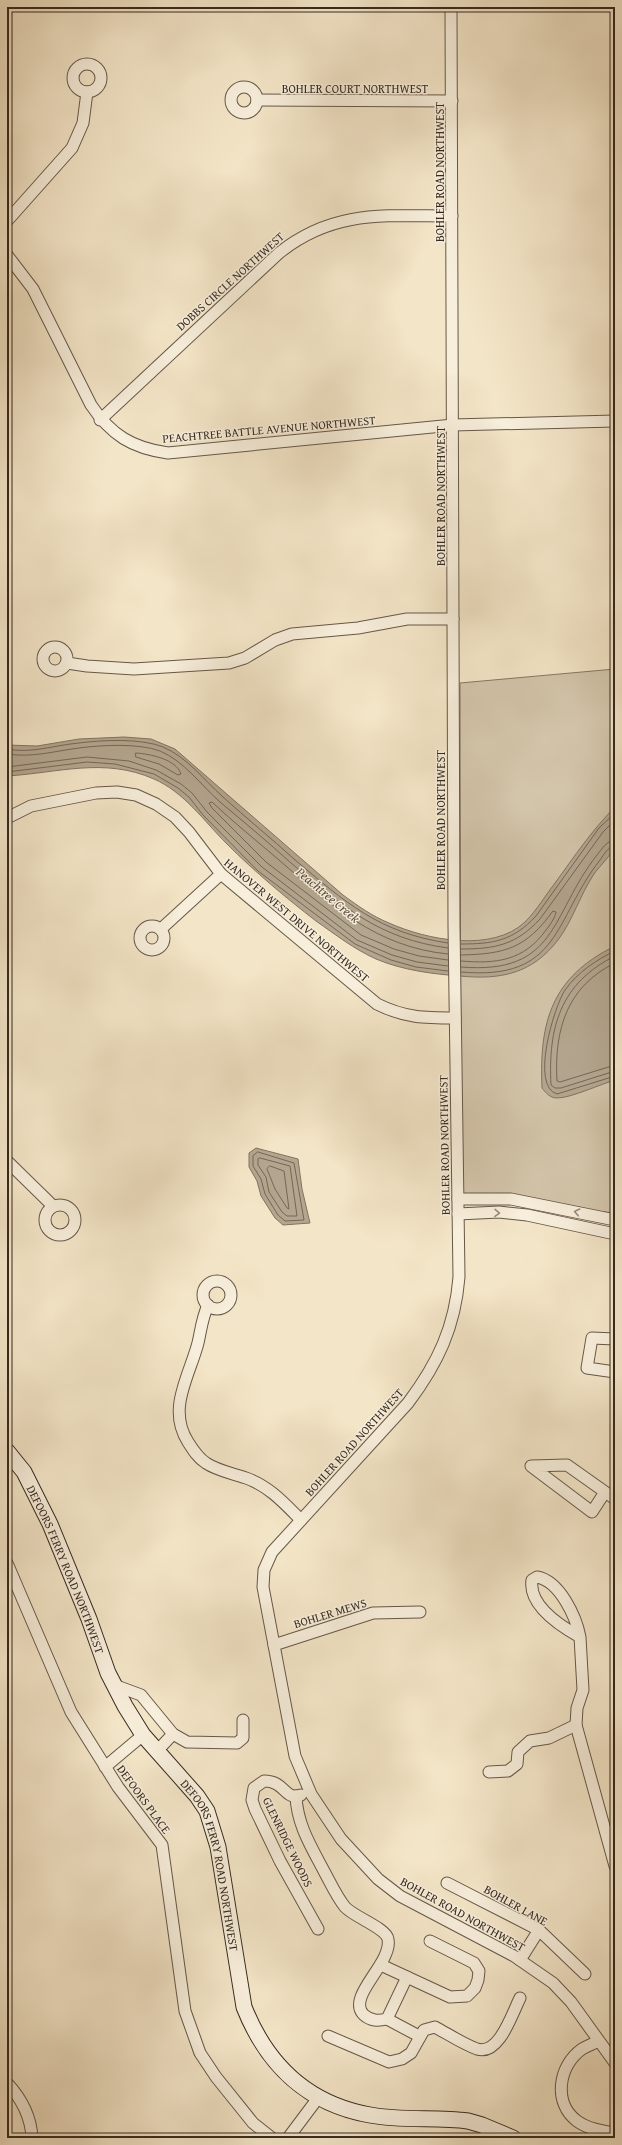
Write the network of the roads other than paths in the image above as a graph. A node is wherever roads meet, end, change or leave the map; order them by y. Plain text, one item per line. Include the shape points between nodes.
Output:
1 (451, 7) edge
2 (87, 92) dead end
3 (257, 100) dead end
4 (452, 101) junction
5 (452, 216) junction
6 (7, 221) edge
7 (7, 255) edge
8 (100, 420) junction
9 (615, 421) edge
10 (452, 425) junction
11 (453, 618) junction
12 (67, 663) dead end
13 (7, 818) edge
14 (221, 874) junction
15 (161, 929) dead end
16 (455, 1018) junction
17 (7, 1161) edge
18 (458, 1199) junction
19 (53, 1206) dead end
20 (458, 1214) junction
21 (615, 1220) edge
22 (615, 1234) edge
23 (208, 1305) dead end
24 (615, 1339) edge
25 (615, 1372) edge
26 (7, 1451) edge
27 (605, 1492) junction
28 (615, 1499) edge
29 (301, 1520) junction
30 (7, 1563) edge
31 (420, 1612) dead end
32 (580, 1638) junction
33 (274, 1645) junction
34 (114, 1686) junction
35 (243, 1720) dead end
36 (576, 1725) junction
37 (173, 1734) junction
38 (143, 1735) junction
39 (157, 1751) junction
40 (105, 1767) junction
41 (489, 1772) dead end
42 (310, 1791) junction
43 (296, 1796) junction
44 (615, 1866) edge
45 (447, 1883) dead end
46 (318, 1929) dead end
47 (539, 1930) junction
48 (430, 1941) dead end
49 (520, 1960) junction
50 (381, 1965) junction
51 (585, 1974) dead end
52 (407, 1977) junction
53 (520, 1998) dead end
54 (387, 2019) junction
55 (328, 2036) dead end
56 (419, 2036) junction
57 (598, 2041) junction
58 (615, 2063) edge
59 (7, 2083) edge
60 (318, 2098) junction
61 (615, 2133) edge
62 (32, 2138) edge
63 (272, 2138) edge
64 (288, 2138) edge
65 (513, 2138) edge

1 - 4 street, BOHLER ROAD NORTHWEST
2 - 6 street via 83,123 72,148
3 - 4 street, BOHLER COURT NORTHWEST
4 - 5 street, BOHLER ROAD NORTHWEST
5 - 8 street, DOBBS CIRCLE NORTHWEST via 356,218 329,224 303,236 273,258
5 - 10 street, BOHLER ROAD NORTHWEST
7 - 8 street, PEACHTREE BATTLE AVENUE NORTHWEST via 32,289
8 - 10 street, PEACHTREE BATTLE AVENUE NORTHWEST via 129,442 149,450 168,453
9 - 10 street, PEACHTREE BATTLE AVENUE NORTHWEST
10 - 11 street, BOHLER ROAD NORTHWEST
11 - 12 street via 407,619 358,628 292,634 275,640 245,658 229,663 134,669
11 - 16 street, BOHLER ROAD NORTHWEST
13 - 14 street, HANOVER WEST DRIVE NORTHWEST via 31,806 96,793 117,792 136,795 175,817
14 - 15 street
14 - 16 street, HANOVER WEST DRIVE NORTHWEST via 377,1004 393,1012 410,1016
16 - 18 street, BOHLER ROAD NORTHWEST
17 - 19 street
18 - 20 street, BOHLER ROAD NORTHWEST
21 -> 18 street via 511,1199
20 -> 22 street via 499,1212 528,1215
20 - 29 street, BOHLER ROAD NORTHWEST via 457,1301 449,1331 434,1364 408,1403
23 - 29 street via 180,1399 179,1418 184,1436 193,1452 206,1463 220,1471 264,1486
24 - 25 street via 592,1338 588,1368
26 - 34 street, DEFOORS FERRY ROAD NORTHWEST via 24,1472 50,1524
27 - 27 street via 567,1465 531,1466 592,1512
27 - 28 street
29 - 33 street, BOHLER ROAD NORTHWEST via 272,1552 264,1570 263,1587
30 - 40 street, DEFOORS PLACE via 71,1712
31 - 33 street, BOHLER MEWS via 373,1613
32 - 32 street via 547,1615 536,1598 531,1586 532,1580 537,1577 544,1578 554,1587 574,1616
32 - 36 street via 583,1690 577,1708
33 - 42 street, BOHLER ROAD NORTHWEST via 290,1737
34 - 37 street via 141,1694
34 - 38 street, DEFOORS FERRY ROAD NORTHWEST
35 - 37 street via 242,1738 237,1743 187,1742
36 - 41 street via 549,1738 530,1741 518,1752 517,1764 508,1771
36 - 44 street
37 - 39 street
38 - 39 street, DEFOORS FERRY ROAD NORTHWEST
38 - 40 street
39 - 60 street, DEFOORS FERRY ROAD NORTHWEST via 197,1796 213,1827 244,2007 251,2025 279,2066
40 - 63 street, DEFOORS PLACE via 162,1844 185,2011 200,2053 253,2123
42 - 43 street
42 - 49 street, BOHLER ROAD NORTHWEST via 341,1839 378,1879 400,1896
43 - 46 street, GLENRIDGE WOODS via 288,1794 279,1784 270,1781 258,1784 252,1795 255,1809 280,1861
43 - 50 street, GLENRIDGE WOODS via 298,1816 306,1837 346,1908 368,1924 385,1932 388,1944
45 - 47 street, BOHLER LANE
47 - 49 street
47 - 51 street, BOHLER LANE
48 - 52 street via 474,1963 479,1971 475,1988 467,1996 450,1997
49 - 57 street, BOHLER ROAD NORTHWEST via 563,1993
50 - 52 street
50 - 54 street, GLENRIDGE WOODS via 358,2005 368,2018 378,2021
52 - 54 street
53 - 56 street via 498,2043 486,2049 478,2049 435,2027 424,2030
54 - 56 street, GLENRIDGE WOODS
55 - 56 street via 390,2062 411,2053
57 - 58 street, BOHLER ROAD NORTHWEST
57 - 61 street via 581,2050 568,2065 560,2092 568,2112 577,2121 587,2127
59 - 62 street via 20,2099 28,2115
60 - 64 street
60 - 65 street, DEFOORS FERRY ROAD NORTHWEST via 370,2115 468,2121

